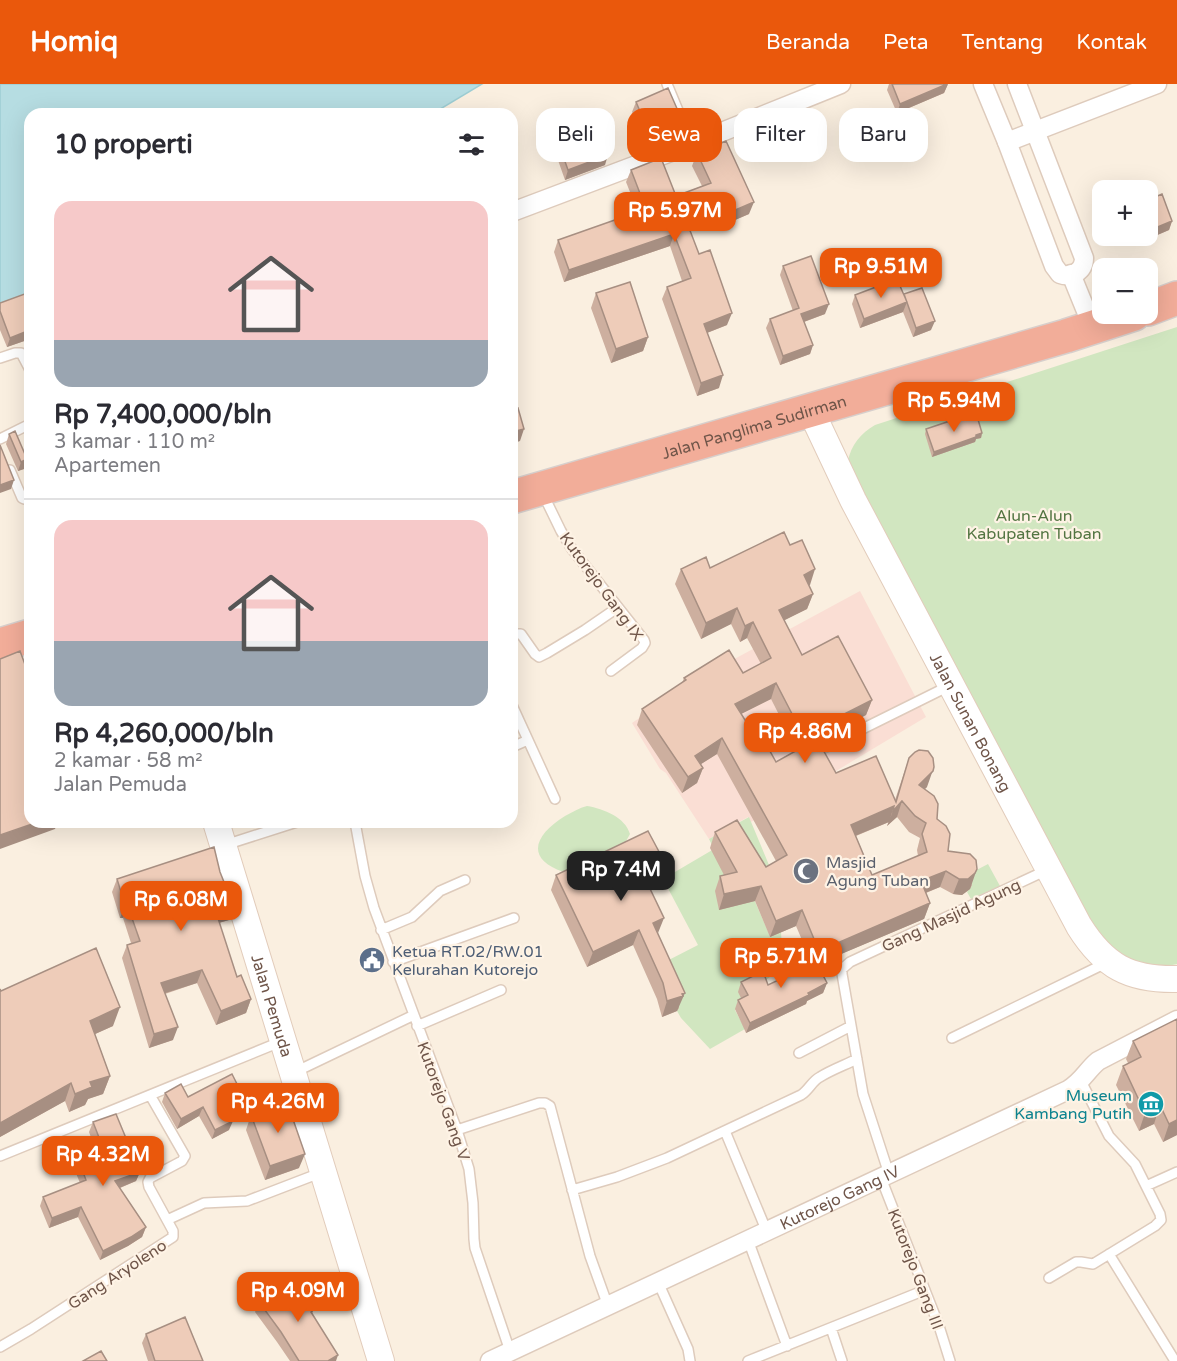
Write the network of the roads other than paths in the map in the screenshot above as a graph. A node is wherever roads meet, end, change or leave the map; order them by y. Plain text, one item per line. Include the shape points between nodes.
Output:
1 (667, 84) edge
2 (841, 84) edge
3 (983, 84) edge
4 (1017, 84) edge
5 (1157, 84) edge
6 (677, 108) edge
7 (1036, 131) junction
8 (722, 132) edge
9 (1007, 142) junction
10 (644, 162) edge
11 (518, 210) edge
12 (1071, 274) junction
13 (1177, 298) edge
14 (1158, 305) edge
15 (1105, 324) edge
16 (1093, 328) junction
17 (0, 358) edge
18 (24, 359) edge
19 (811, 411) junction
20 (24, 427) edge
21 (0, 439) edge
22 (4, 456) edge
23 (526, 493) edge
24 (24, 499) edge
25 (617, 608) junction
26 (518, 634) edge
27 (24, 638) edge
28 (0, 645) edge
29 (611, 671) dead end
30 (952, 685) junction
31 (518, 718) edge
32 (528, 740) junction
33 (518, 744) edge
34 (824, 748) edge
35 (555, 799) dead end
36 (258, 828) edge
37 (356, 828) edge
38 (219, 834) edge
39 (1049, 869) junction
40 (465, 880) dead end
41 (514, 918) dead end
42 (381, 930) junction
43 (393, 962) junction
44 (1108, 962) junction
45 (1177, 979) edge
46 (501, 990) dead end
47 (414, 1016) junction
48 (1177, 1020) edge
49 (417, 1026) junction
50 (851, 1026) junction
51 (952, 1038) dead end
52 (283, 1041) junction
53 (799, 1053) dead end
54 (857, 1059) junction
55 (293, 1073) junction
56 (1081, 1081) junction
57 (150, 1095) junction
58 (457, 1130) junction
59 (724, 1131) junction
60 (0, 1156) edge
61 (323, 1172) junction
62 (1177, 1172) edge
63 (885, 1177) junction
64 (1146, 1186) junction
65 (572, 1190) junction
66 (166, 1220) junction
67 (767, 1232) junction
68 (748, 1240) junction
69 (1109, 1254) junction
70 (1049, 1278) dead end
71 (658, 1282) junction
72 (925, 1290) junction
73 (608, 1306) junction
74 (831, 1328) junction
75 (787, 1346) junction
76 (0, 1347) edge
77 (510, 1351) junction
78 (381, 1361) edge
79 (490, 1361) edge
80 (690, 1361) edge
81 (748, 1361) edge
82 (842, 1361) edge
83 (950, 1361) edge
84 (1175, 1361) edge

1 - 6 lane
2 - 8 street
3 - 9 street
4 - 7 street
5 - 7 street
7 - 9 street
7 - 12 street via 1084,258 1081,270
9 - 12 street via 1054,266 1060,274
10 - 11 street
12 - 16 street
13 - 14 highway
15 - 16 highway, Jalan Panglima Sudirman
16 - 19 highway, Jalan Panglima Sudirman
17 - 18 lane via 21,353
19 - 23 highway, Jalan Panglima Sudirman
19 - 30 street, Jalan Sunan Bonang via 853,500
20 - 21 lane
22 - 24 lane
23 - 25 lane, Kutorejo Gang IX via 554,517 584,566
25 - 26 lane via 539,657
25 - 29 lane, Kutorejo Gang IX via 645,643
27 - 28 highway
30 - 34 lane
30 - 39 street, Jalan Sunan Bonang
31 - 32 lane
32 - 33 lane
32 - 35 lane
36 - 38 lane
37 - 42 lane, Kutorejo Gang V
38 - 52 street, Jalan Pemuda
39 - 44 street, Jalan Sunan Bonang via 1088,940
39 - 50 lane, Gang Masjid Agung via 846,964 842,974
40 - 42 lane via 440,891 412,917
41 - 43 lane
42 - 43 lane, Kutorejo Gang V
43 - 47 lane, Kutorejo Gang V
44 - 45 street, Jalan Sunan Bonang via 1142,976
44 - 51 lane
46 - 49 lane
47 - 49 lane, Kutorejo Gang V
47 - 55 lane
48 - 56 street, Kutorejo Gang IV via 1098,1061
49 - 58 lane, Kutorejo Gang V
50 - 53 lane
50 - 54 lane, Gang Masjid Agung
52 - 55 street, Jalan Pemuda
52 - 57 lane
54 - 59 lane via 819,1077 801,1095
54 - 63 lane, Kutorejo Gang III
55 - 61 street, Jalan Pemuda
56 - 63 street, Kutorejo Gang IV
56 - 64 lane via 1109,1137 1135,1164
57 - 60 lane
57 - 66 lane, Gang Aryoleno via 184,1156 148,1182
58 - 65 lane via 545,1103 550,1106
58 - 77 lane, Kutorejo Gang V via 469,1169 475,1248
59 - 65 lane via 667,1158
59 - 67 lane
61 - 66 lane via 247,1201 204,1203
61 - 78 street, Jalan Pemuda
62 - 64 lane
63 - 67 street, Kutorejo Gang IV
63 - 72 lane, Kutorejo Gang III
64 - 69 lane via 1160,1222
65 - 73 lane
66 - 76 lane, Gang Aryoleno via 172,1238
67 - 68 street, Kutorejo Gang IV
68 - 71 street, Kutorejo Gang IV
68 - 75 lane
69 - 70 lane via 1093,1264 1076,1263
69 - 84 lane
71 - 73 street, Kutorejo Gang IV
71 - 80 lane
72 - 74 lane
72 - 83 lane, Kutorejo Gang III
73 - 77 street, Kutorejo Gang IV
74 - 75 lane
74 - 82 lane
75 - 81 lane
77 - 79 street, Kutorejo Gang IV

